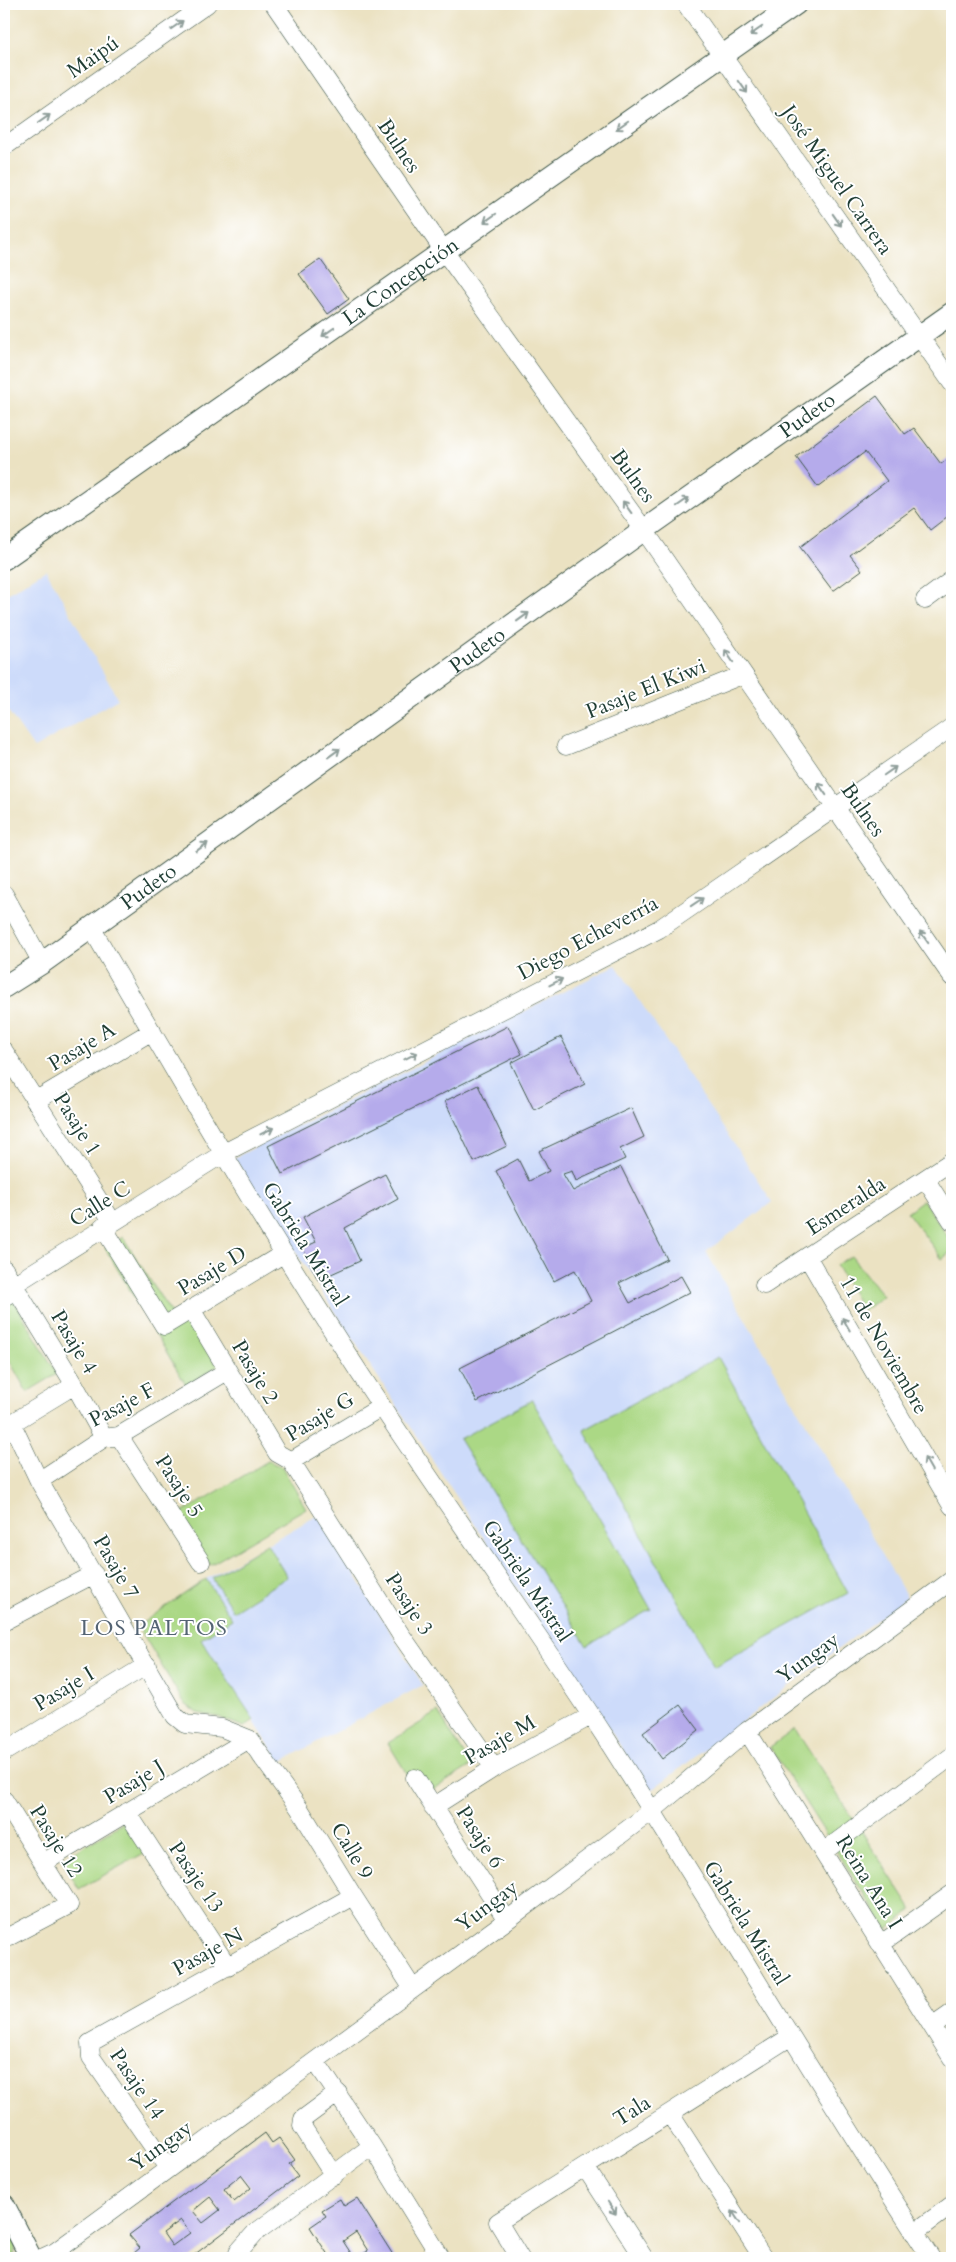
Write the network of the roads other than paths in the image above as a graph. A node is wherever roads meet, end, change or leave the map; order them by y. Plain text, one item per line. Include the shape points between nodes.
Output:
1 (208, 4) edge
2 (274, 4) edge
3 (686, 4) edge
4 (796, 4) edge
5 (721, 55) junction
6 (4, 147) edge
7 (444, 251) junction
8 (952, 313) edge
9 (920, 336) junction
10 (952, 383) edge
11 (644, 530) junction
12 (4, 559) edge
13 (952, 580) edge
14 (925, 600) dead end
15 (742, 675) junction
16 (952, 727) edge
17 (566, 746) dead end
18 (835, 809) junction
19 (4, 894) edge
20 (91, 927) junction
21 (42, 963) junction
22 (952, 977) edge
23 (4, 987) edge
24 (152, 1032) junction
25 (4, 1051) edge
26 (35, 1101) junction
27 (224, 1153) junction
28 (952, 1161) edge
29 (926, 1180) junction
30 (952, 1221) edge
31 (108, 1224) junction
32 (283, 1254) junction
33 (808, 1258) junction
34 (4, 1269) edge
35 (764, 1285) dead end
36 (8, 1291) edge
37 (191, 1310) junction
38 (164, 1326) joint
39 (228, 1370) junction
40 (73, 1382) junction
41 (381, 1407) junction
42 (8, 1426) edge
43 (111, 1437) junction
44 (286, 1459) junction
45 (39, 1481) junction
46 (952, 1506) edge
47 (201, 1562) dead end
48 (94, 1574) junction
49 (952, 1580) edge
50 (4, 1621) edge
51 (147, 1665) junction
52 (591, 1716) junction
53 (746, 1731) junction
54 (248, 1739) junction
55 (4, 1752) edge
56 (952, 1756) edge
57 (494, 1768) junction
58 (415, 1778) dead end
59 (4, 1800) edge
60 (433, 1807) junction
61 (652, 1811) junction
62 (127, 1812) junction
63 (823, 1852) junction
64 (44, 1864) junction
65 (952, 1894) edge
66 (353, 1896) junction
67 (507, 1920) junction
68 (10, 1936) dead end
69 (881, 1944) junction
70 (228, 1967) junction
71 (413, 1989) junction
72 (952, 2012) edge
73 (932, 2026) junction
74 (790, 2037) junction
75 (89, 2048) joint
76 (952, 2058) edge
77 (316, 2062) junction
78 (338, 2093) junction
79 (670, 2114) junction
80 (372, 2146) junction
81 (585, 2167) junction
82 (168, 2168) junction
83 (334, 2176) junction
84 (4, 2205) edge
85 (952, 2206) edge
86 (914, 2233) junction
87 (31, 2258) edge
88 (42, 2258) edge
89 (236, 2258) edge
90 (441, 2258) edge
91 (520, 2258) edge
92 (644, 2258) edge
93 (763, 2258) edge
94 (931, 2258) edge

6 -> 1 street, Maipú
2 - 7 street, Bulnes
3 - 5 street, José Miguel Carrera
4 -> 5 main road, La Concepción
5 -> 7 main road, La Concepción
5 -> 9 street, José Miguel Carrera
11 -> 7 street, Bulnes
7 -> 12 main road, La Concepción
8 - 9 main road, Pudeto
9 - 10 street, José Miguel Carrera
11 -> 9 main road, Pudeto
15 -> 11 street, Bulnes
20 -> 11 main road, Pudeto
13 - 14 street
15 - 17 street, Pasaje El Kiwi
18 -> 15 street, Bulnes
18 -> 16 street, Diego Echeverría
22 -> 18 street, Bulnes
27 -> 18 street, Diego Echeverría via 659,929
19 - 21 street
20 - 21 main road, Pudeto
20 - 24 street, Gabriela Mistral
21 - 23 main road, Pudeto
24 - 26 street, Pasaje A
24 - 27 street, Gabriela Mistral
25 - 26 street, Pasaje 1
26 - 31 street, Pasaje 1
27 - 31 street, Calle C
27 - 32 street, Gabriela Mistral
28 - 29 street, Esmeralda
29 - 30 street
29 - 33 street, Esmeralda
31 - 36 street, Calle C
31 - 38 street, Pasaje 1
32 - 37 street, Pasaje D
32 - 41 street, Gabriela Mistral
33 - 35 street, Esmeralda
46 -> 33 street, 11 de Noviembre
34 - 36 street, Pasaje 4
36 - 40 street, Pasaje 4
37 - 38 street, Pasaje D
37 - 39 street, Pasaje 2
39 - 43 street, Pasaje F
39 - 44 street, Pasaje 2
40 - 42 street via 68,1389
40 - 43 street, Pasaje 4
41 - 44 street, Pasaje G
41 - 52 street, Gabriela Mistral
42 - 45 street, Pasaje 7
43 - 45 street, Pasaje F
43 - 47 street, Pasaje 5
44 - 57 street, Pasaje 3
45 - 48 street, Pasaje 7
48 - 50 street
48 - 51 street, Pasaje 7
49 - 53 street, Yungay
51 - 54 street, Pasaje 7 via 175,1716 185,1724 222,1728
51 - 55 street, Pasaje I
52 - 57 street, Pasaje M
52 - 61 street, Gabriela Mistral
53 - 61 street, Yungay
53 - 63 street, Reina Ana I
54 - 62 street, Pasaje J
54 - 66 street, Calle 9 via 299,1808
56 - 63 street
57 - 60 street, Pasaje M
58 - 60 street, Pasaje 6
59 - 64 street, Pasaje 12
60 - 67 street, Pasaje 6
61 - 67 street, Yungay
61 - 74 street, Gabriela Mistral
62 - 64 street, Pasaje J
62 - 70 street, Pasaje 13
63 - 69 street, Reina Ana I
64 - 68 street, Pasaje 12 via 69,1905
65 - 69 street
66 - 70 street, Pasaje N
66 - 71 street, Calle 9
67 - 71 street, Yungay
69 - 73 street, Reina Ana I
70 - 75 street, Pasaje N via 93,2040
71 - 77 street, Yungay
72 - 73 street
73 - 76 street, Reina Ana I
74 - 79 street, Tala
74 - 86 street, Gabriela Mistral
75 - 82 street, Pasaje 14 via 91,2057
77 - 78 street
77 - 82 street, Yungay
78 - 80 street
78 - 83 street via 303,2119 302,2126
79 - 81 street, Tala
93 -> 79 street
80 - 83 street
80 - 90 street
81 - 91 street, Tala via 498,2222
81 -> 92 street
82 - 88 street, Yungay via 55,2252
83 - 89 street via 255,2233
84 - 87 main road
85 - 86 street
86 - 94 street, Gabriela Mistral

